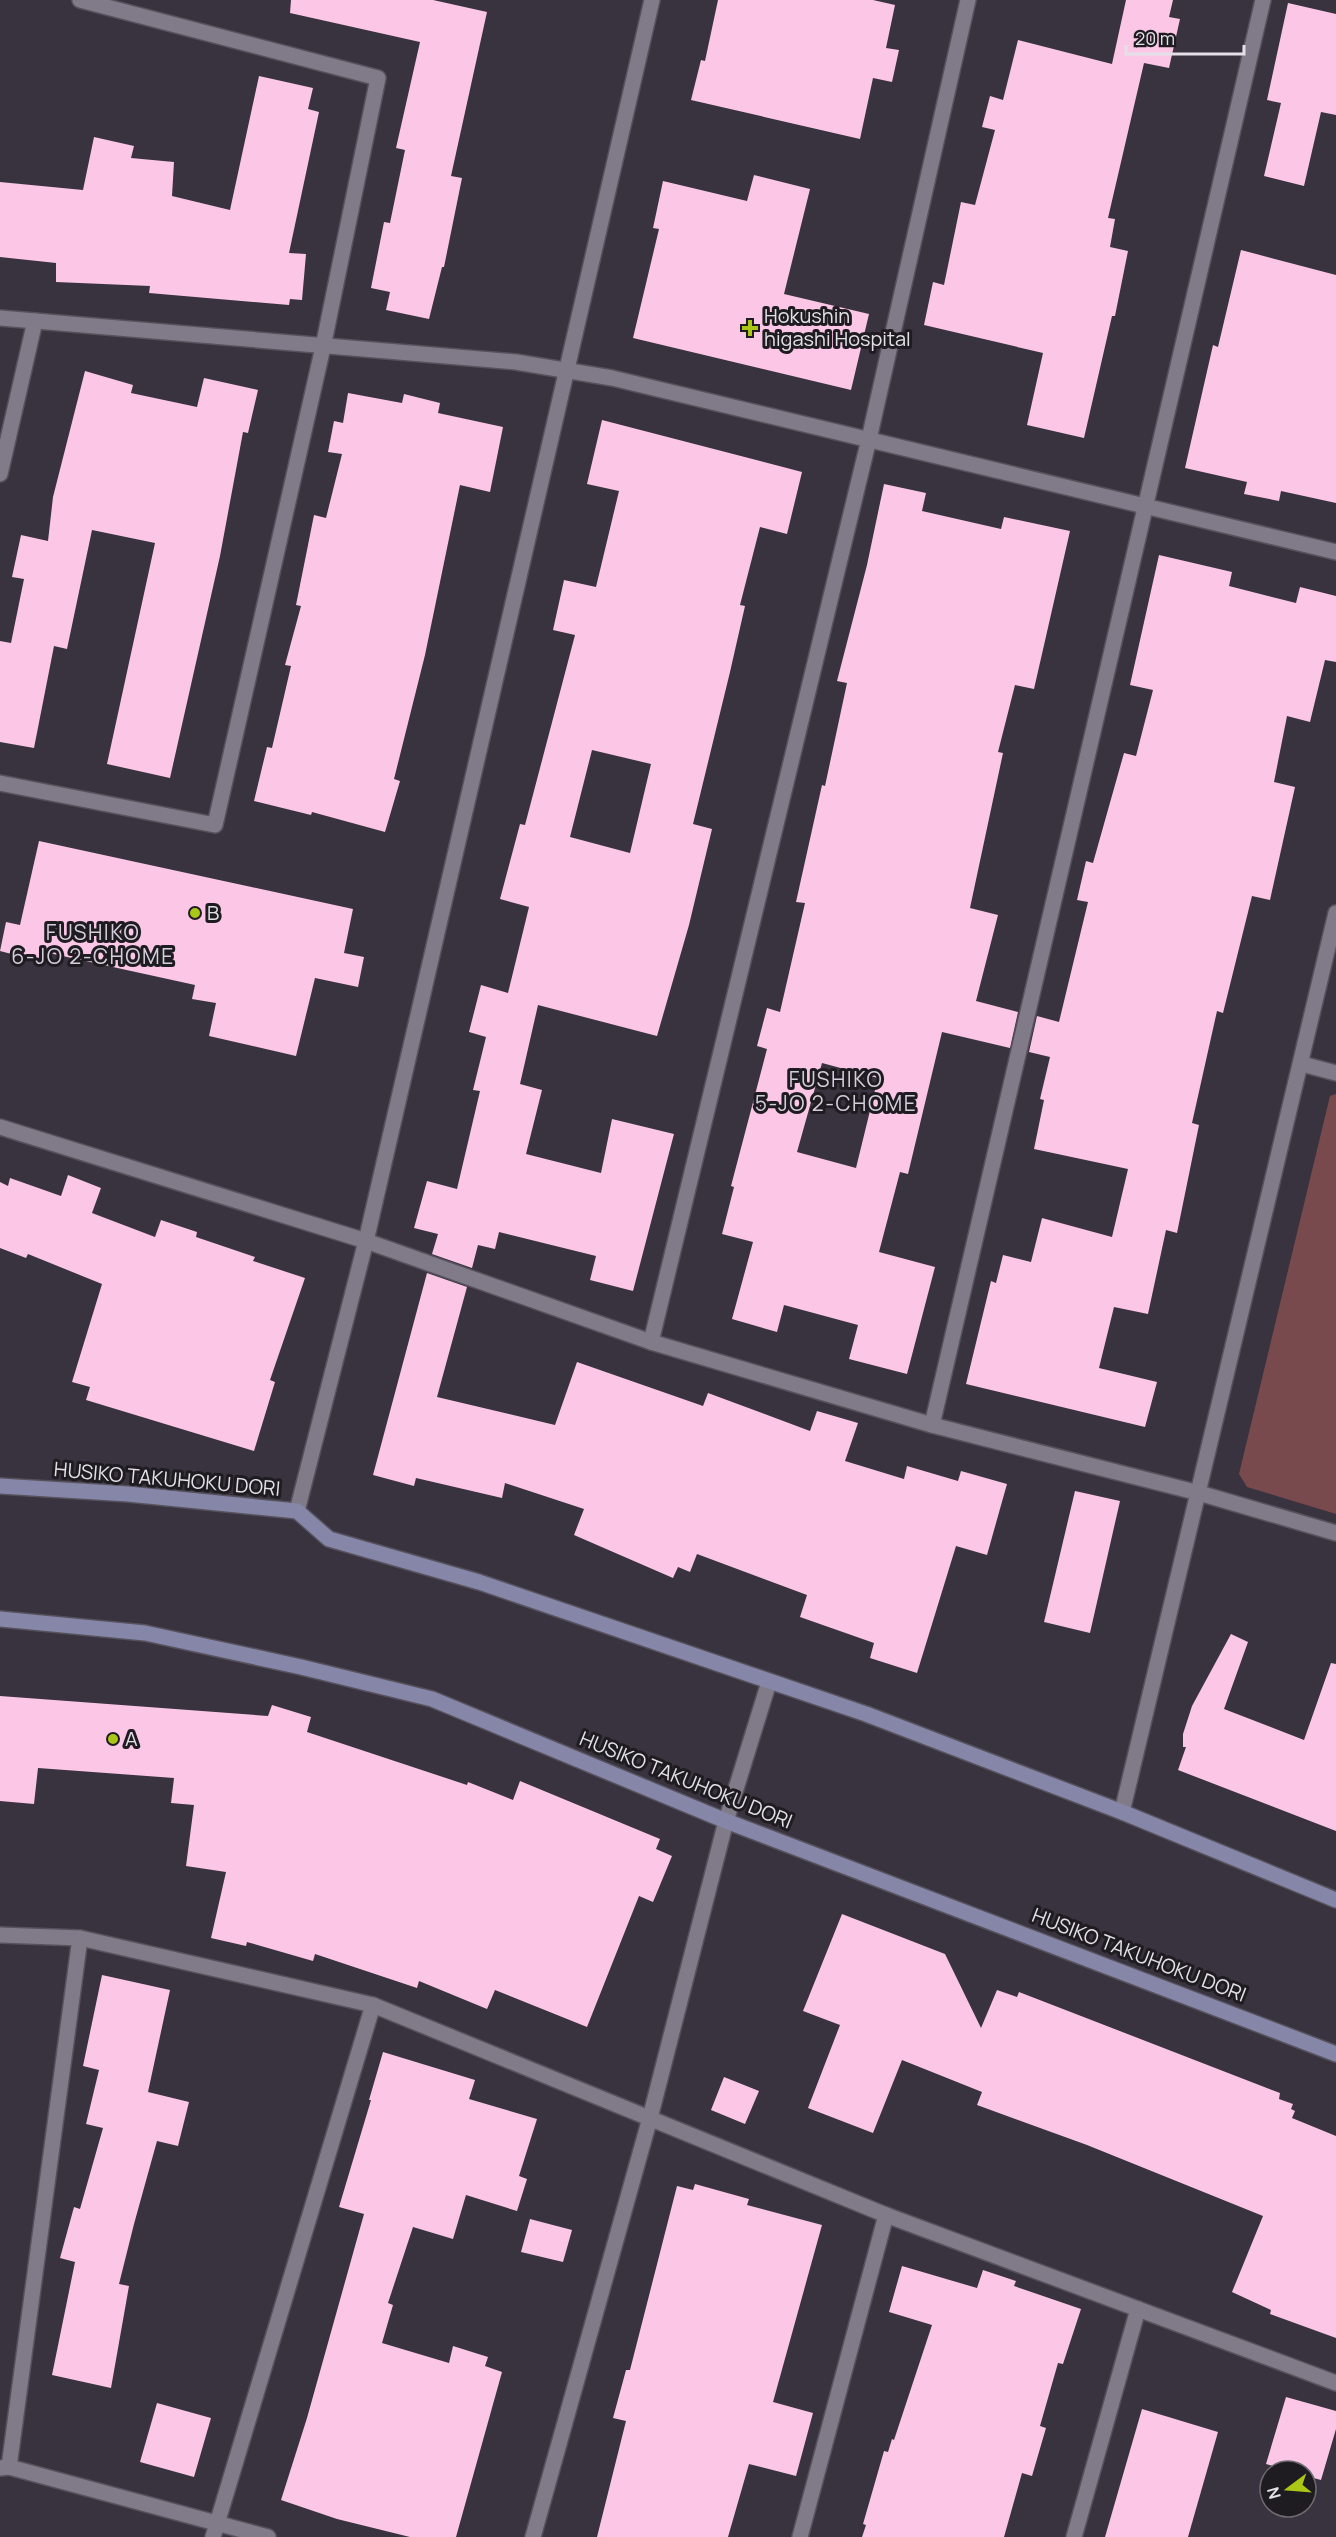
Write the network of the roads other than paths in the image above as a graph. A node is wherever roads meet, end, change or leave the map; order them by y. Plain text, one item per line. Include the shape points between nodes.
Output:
1 (652, 0) edge
2 (968, 0) edge
3 (1263, 0) edge
4 (89, 1) edge
5 (0, 318) edge
6 (35, 321) junction
7 (323, 346) junction
8 (565, 371) junction
9 (869, 439) junction
10 (0, 474) edge
11 (1147, 505) junction
12 (1336, 552) edge
13 (0, 783) edge
14 (1336, 913) edge
15 (1302, 1064) junction
16 (1336, 1073) edge
17 (0, 1126) edge
18 (366, 1240) junction
19 (651, 1342) junction
20 (932, 1425) junction
21 (0, 1486) edge
22 (1199, 1493) junction
23 (297, 1511) junction
24 (1336, 1533) edge
25 (0, 1619) edge
26 (769, 1682) junction
27 (1122, 1812) junction
28 (726, 1821) junction
29 (1336, 1900) edge
30 (0, 1935) edge
31 (80, 1938) junction
32 (373, 2005) junction
33 (1336, 2054) edge
34 (650, 2118) junction
35 (886, 2215) junction
36 (1138, 2309) junction
37 (1336, 2383) edge
38 (5, 2467) edge
39 (216, 2530) edge
40 (268, 2537) edge
41 (533, 2537) edge
42 (800, 2537) edge
43 (1074, 2537) edge

1 - 8 street
2 - 9 street
3 - 11 street
4 - 7 street via 378,78
5 - 6 street
6 - 7 street
6 - 10 street
7 - 8 street via 516,362
7 - 13 street via 215,825
8 - 9 street via 612,378
8 - 18 street
9 - 11 street
9 - 19 street
11 - 12 street
11 - 20 street
14 - 15 street
15 - 16 street
15 - 22 street
17 - 18 street
18 - 19 street
18 - 23 street
19 - 20 street
20 - 22 street
21 - 23 street, HUSIKO TAKUHOKU DORI
22 - 24 street
22 - 27 street
23 - 26 street, HUSIKO TAKUHOKU DORI via 329,1539 479,1582
25 - 28 street, HUSIKO TAKUHOKU DORI via 145,1633 302,1666 432,1699
26 - 27 street, HUSIKO TAKUHOKU DORI via 866,1714
26 - 28 street
27 - 29 street, HUSIKO TAKUHOKU DORI
28 - 33 street, HUSIKO TAKUHOKU DORI
28 - 34 street
30 - 31 street
31 - 32 street
31 - 38 street
32 - 34 street
32 - 39 street
34 - 35 street
34 - 41 street
35 - 36 street
35 - 42 street
36 - 37 street
36 - 43 street
38 - 39 street
39 - 40 street

